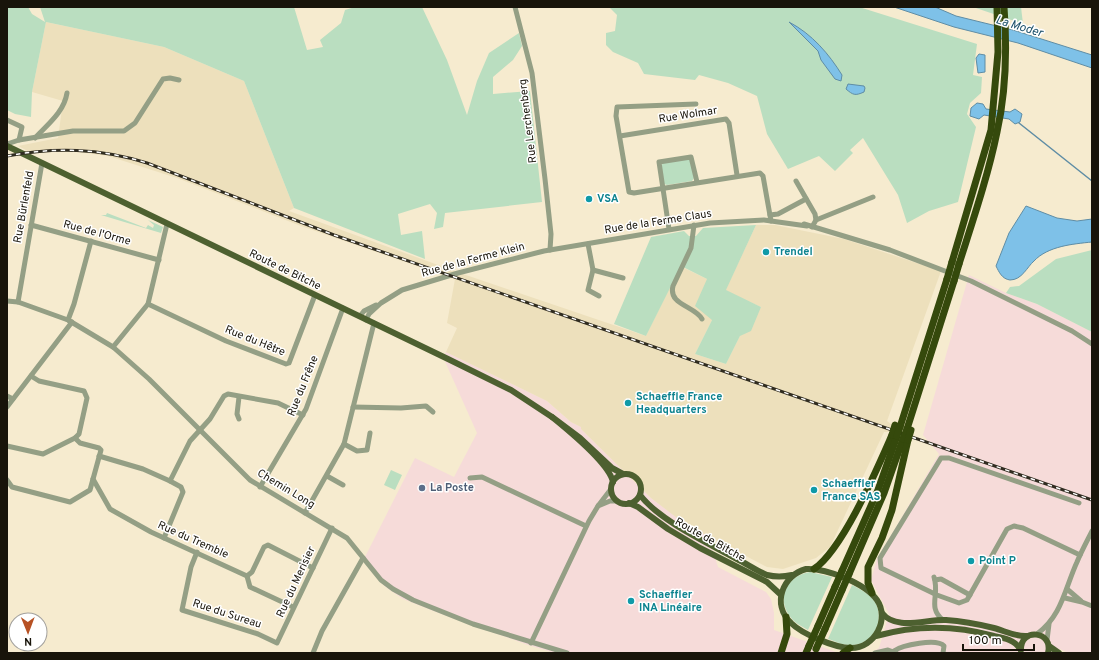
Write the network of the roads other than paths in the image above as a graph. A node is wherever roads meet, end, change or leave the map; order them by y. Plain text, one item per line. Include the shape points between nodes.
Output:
1 (515, 7) edge
2 (997, 7) edge
3 (1004, 7) edge
4 (1001, 15) junction
5 (179, 80) dead end
6 (67, 93) dead end
7 (696, 104) dead end
8 (7, 120) edge
9 (620, 136) junction
10 (35, 138) junction
11 (19, 140) junction
12 (7, 145) edge
13 (42, 163) junction
14 (737, 176) junction
15 (796, 181) dead end
16 (697, 182) junction
17 (662, 189) junction
18 (873, 198) dead end
19 (806, 199) junction
20 (770, 215) junction
21 (816, 220) junction
22 (771, 221) junction
23 (167, 224) junction
24 (31, 225) junction
25 (694, 225) junction
26 (809, 226) junction
27 (669, 229) junction
28 (91, 241) junction
29 (588, 244) junction
30 (553, 249) junction
31 (159, 260) junction
32 (593, 270) junction
33 (623, 278) dead end
34 (315, 295) junction
35 (599, 296) dead end
36 (7, 301) edge
37 (18, 302) junction
38 (381, 303) junction
39 (148, 304) junction
40 (343, 308) junction
41 (360, 316) junction
42 (702, 319) dead end
43 (366, 320) junction
44 (70, 321) junction
45 (374, 323) junction
46 (1092, 344) edge
47 (113, 347) junction
48 (31, 376) junction
49 (7, 396) edge
50 (239, 397) junction
51 (13, 399) junction
52 (7, 407) edge
53 (353, 407) junction
54 (433, 412) dead end
55 (303, 415) junction
56 (552, 417) junction
57 (239, 419) dead end
58 (904, 425) junction
59 (199, 431) junction
60 (370, 433) dead end
61 (900, 437) junction
62 (75, 438) junction
63 (344, 444) junction
64 (7, 446) edge
65 (100, 456) junction
66 (623, 474) junction
67 (327, 476) junction
68 (470, 478) dead end
69 (93, 479) junction
70 (7, 480) edge
71 (170, 481) junction
72 (613, 482) junction
73 (343, 485) dead end
74 (260, 487) junction
75 (611, 489) junction
76 (640, 495) junction
77 (618, 501) junction
78 (630, 503) junction
79 (1079, 503) dead end
80 (598, 506) junction
81 (305, 513) junction
82 (586, 526) junction
83 (332, 528) junction
84 (1092, 531) edge
85 (164, 538) junction
86 (197, 552) junction
87 (1080, 555) junction
88 (363, 558) junction
89 (313, 568) junction
90 (814, 569) junction
91 (792, 575) junction
92 (247, 576) junction
93 (839, 588) junction
94 (1067, 589) junction
95 (780, 594) junction
96 (872, 594) junction
97 (970, 594) junction
98 (937, 595) junction
99 (1065, 598) junction
100 (1082, 602) junction
101 (1092, 606) edge
102 (293, 608) junction
103 (882, 613) junction
104 (786, 617) junction
105 (943, 620) junction
106 (1049, 624) junction
107 (1037, 634) junction
108 (876, 636) junction
109 (1027, 636) junction
110 (277, 642) joint
111 (531, 643) junction
112 (1048, 643) junction
113 (850, 648) junction
114 (811, 650) edge
115 (1021, 651) edge
116 (895, 652) edge
117 (313, 653) edge
118 (567, 653) edge
119 (781, 653) edge
120 (843, 653) edge
121 (875, 653) edge
122 (943, 653) edge
123 (1048, 653) edge
124 (1059, 653) edge

1 - 30 street, Rue Lerchenberg via 532,69
2 - 4 highway
3 - 4 highway
4 - 58 highway, bridge via 1002,52 991,130 956,263
5 - 10 street via 163,79 135,123 124,131 73,131
6 - 10 street via 60,112
7 - 9 street via 617,107
8 - 11 street via 22,127
9 - 14 street, Rue Wolmar via 726,119 729,123
9 - 17 street via 629,192 632,194
10 - 11 street
11 - 12 street
12 - 13 main road, Route de Bitche
13 - 23 main road, Route de Bitche
13 - 24 street, Rue Bürlenfeld
14 - 16 street
14 - 20 street via 757,172 763,174
15 - 19 street
16 - 17 street
16 - 17 street via 691,157 663,160 658,164
17 - 27 street
18 - 21 street
19 - 20 street via 778,214
19 - 21 street
20 - 22 street
21 - 26 street
22 - 25 street, Rue de la Ferme Claus
22 - 26 street, Rue de la Ferme Claus
23 - 31 street
23 - 34 main road, Route de Bitche
24 - 28 street, Rue de l'Orme
24 - 37 street, Rue Bürlenfeld
25 - 27 street, Rue de la Ferme Claus
25 - 42 street via 691,248 672,292 676,300 694,310
26 - 46 street, Rue de la Ferme Claus via 890,250 967,279 1072,331
27 - 29 street, Rue de la Ferme Claus
28 - 31 street, Rue de l'Orme
28 - 44 street
29 - 30 street, Rue de la Ferme Claus
29 - 32 street
30 - 38 street, Rue de la Ferme Klein via 402,290
31 - 39 street
32 - 33 street
32 - 35 street via 588,290
34 - 39 street, Rue du Hêtre via 289,363 286,364 226,341
34 - 40 main road, Route de Bitche
36 - 37 street, Chemin Long
37 - 44 street, Chemin Long
38 - 41 street, Rue de la Ferme Klein via 367,309
38 - 43 street, Rue de la Ferme Klein
39 - 47 street
40 - 41 main road, Route de Bitche
40 - 55 street, Rue du Frêne
41 - 43 main road, Route de Bitche
43 - 45 main road, Route de Bitche
44 - 47 street, Chemin Long
44 - 48 street
45 - 53 street
45 - 56 main road, Route de Bitche via 511,390
47 - 59 street, Chemin Long via 149,379
48 - 51 street
48 - 62 street via 39,381 84,391 87,398 79,434
49 - 51 street
50 - 55 street via 278,403
50 - 57 street
50 - 59 street via 228,394 224,396
51 - 52 street
53 - 54 street via 426,406
53 - 63 street
55 - 74 street, Rue du Frêne
56 - 66 main road, Route de Bitche via 580,438 612,468
56 - 72 main road, Route de Bitche via 608,470
58 - 61 highway, bridge
58 - 61 highway, bridge
59 - 71 street via 190,441
59 - 74 street, Chemin Long
60 - 63 street via 367,450 357,451
61 - 90 highway via 833,549
61 - 93 highway, bridge
61 - 96 highway via 890,516 868,567 868,583
62 - 64 street via 43,454
62 - 65 street via 80,443 99,448
63 - 67 street
65 - 69 street
65 - 71 street via 143,469
66 - 72 main road
66 - 76 main road via 638,479
67 - 73 street
67 - 81 street
68 - 82 street via 482,477
69 - 70 street via 90,490 70,502 12,487
69 - 85 street, Rue du Tremble via 110,509
71 - 85 street via 181,487 183,492
72 - 75 main road
74 - 81 street, Chemin Long
75 - 77 main road
75 - 80 street
76 - 78 main road
76 - 91 main road, Route de Bitche via 658,513 759,570 773,576
77 - 78 main road
77 - 80 street
78 - 95 main road, Route de Bitche via 700,548 767,582
79 - 98 street via 949,458 941,458 880,558 879,564 881,568
80 - 82 street
81 - 83 street, Chemin Long
82 - 111 street
83 - 88 street, Chemin Long via 351,542
83 - 89 street, Rue du Merisier
84 - 87 street
85 - 86 street, Rue du Tremble
86 - 92 street, Rue du Tremble
86 - 110 street, Rue du Sureau via 191,567 182,610
87 - 94 street
87 - 97 street via 1014,526 1007,529
88 - 111 street, Chemin Long via 381,580 404,596 473,624
88 - 117 street via 322,631
89 - 92 street via 268,545 264,547 252,572
89 - 102 street, Rue du Merisier
90 - 91 main road via 799,571
90 - 96 main road via 844,578
91 - 95 main road via 785,582
92 - 102 street, Rue du Tremble via 250,587
93 - 114 highway, bridge via 818,626
93 - 114 highway, bridge via 825,629
94 - 99 street
94 - 100 street
95 - 104 main road
96 - 103 main road
97 - 98 street via 967,600 959,604
97 - 98 street via 934,578
98 - 105 street via 935,612
99 - 100 street
99 - 106 street
100 - 101 street
102 - 110 street, Rue du Merisier
103 - 105 main road via 895,623
103 - 108 main road
104 - 113 main road via 795,626 818,638
104 - 119 highway via 787,634
105 - 109 main road via 982,625
106 - 107 street
106 - 112 street
107 - 109 main road
107 - 112 main road
108 - 113 main road via 865,645
108 - 115 main road via 918,628 956,628 1005,639 1015,643
109 - 115 main road via 1021,643
111 - 118 street, Chemin Long
112 - 123 main road
112 - 124 main road
113 - 120 highway
116 - 121 street via 888,650
116 - 122 street via 901,646 938,642 944,646

